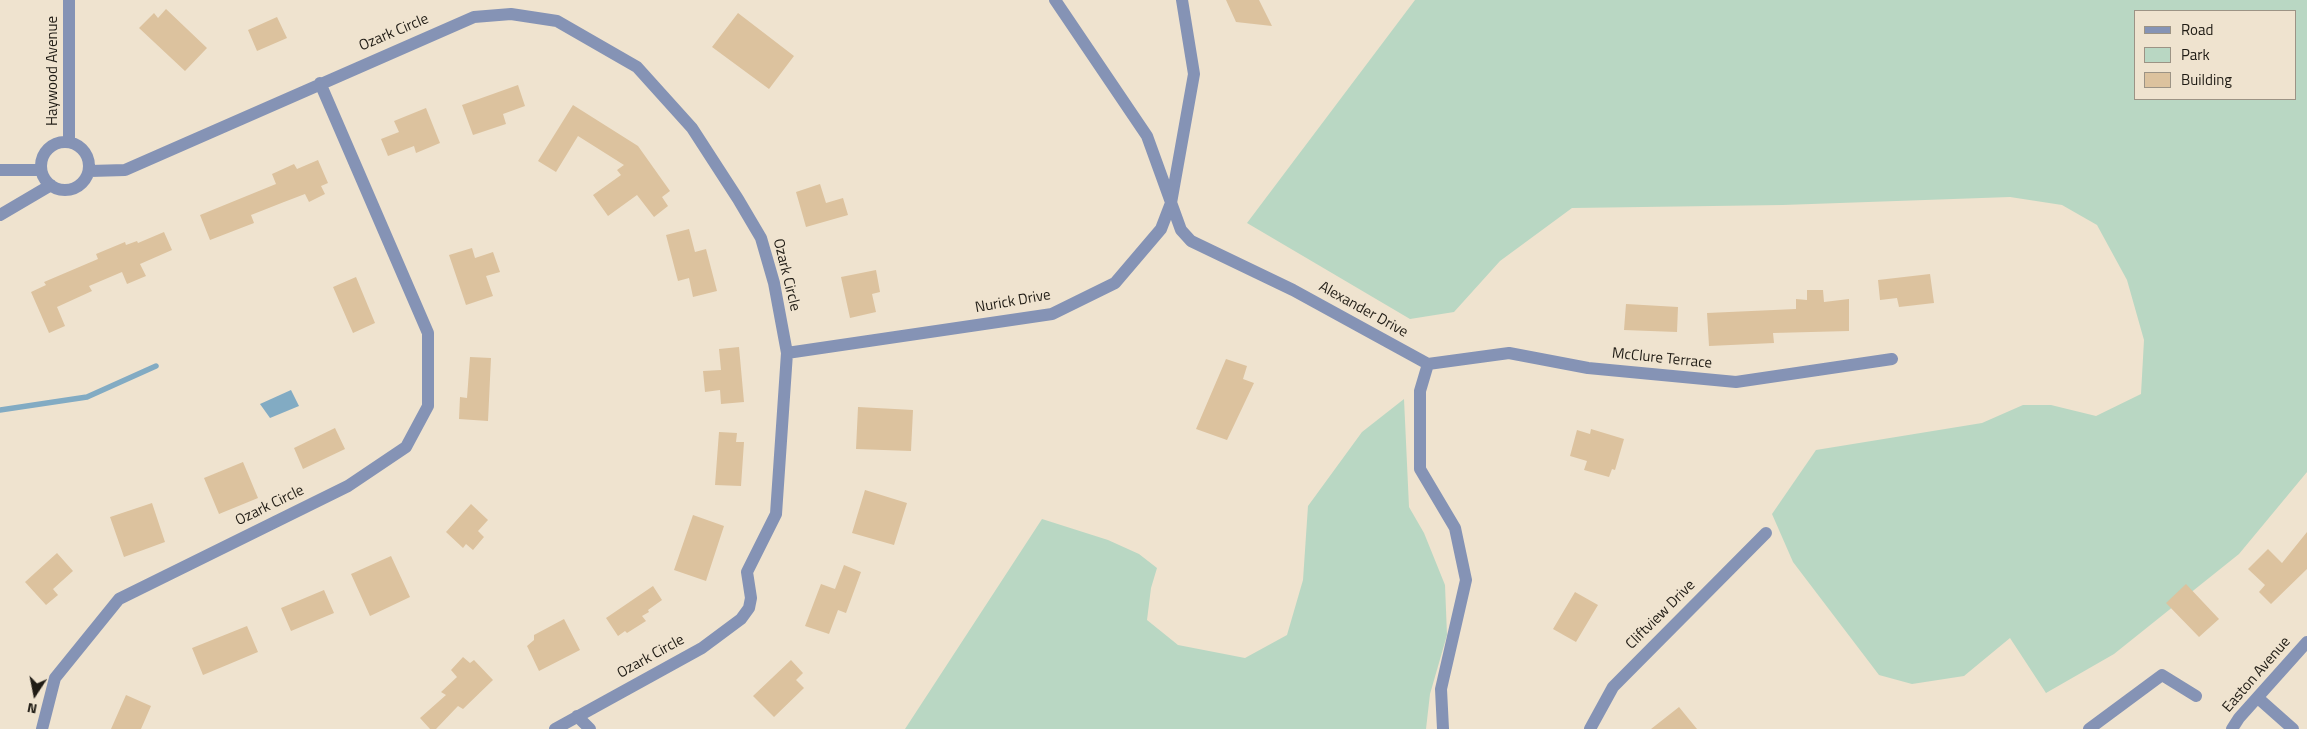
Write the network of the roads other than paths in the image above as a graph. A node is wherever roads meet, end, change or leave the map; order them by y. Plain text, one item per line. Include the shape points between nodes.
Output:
1 (69, 0) edge
2 (1055, 0) edge
3 (1182, 0) edge
4 (320, 83) junction
5 (69, 142) junction
6 (0, 170) edge
7 (41, 170) junction
8 (90, 172) junction
9 (51, 185) junction
10 (1172, 203) junction
11 (0, 215) edge
12 (787, 353) junction
13 (1892, 359) dead end
14 (1428, 364) junction
15 (1766, 533) dead end
16 (2307, 642) edge
17 (2196, 696) dead end
18 (2258, 698) junction
19 (577, 716) junction
20 (42, 729) edge
21 (555, 729) edge
22 (590, 729) edge
23 (1443, 729) edge
24 (1590, 729) edge
25 (2089, 729) edge
26 (2232, 729) edge
27 (2293, 729) edge

1 - 5 street, Haywood Avenue
2 - 10 street, Alexander Drive via 1147,136
3 - 10 street, Nurick Drive via 1194,74
4 - 8 street, Ozark Circle via 125,170
4 - 12 street, Ozark Circle via 474,17 511,14 557,21 637,67 692,128 761,238 774,283
4 - 20 street, Ozark Circle via 428,333 428,406 406,447 348,486 119,600 54,678
5 - 7 street via 53,144 47,149
5 - 8 street via 83,149 88,156
6 - 7 street
7 - 9 street
8 - 9 street via 74,189 58,189
9 - 11 street
10 - 12 street, Nurick Drive via 1161,229 1115,283 1052,314
10 - 14 street, Alexander Drive via 1181,230 1191,241 1293,290
12 - 19 street, Ozark Circle via 776,514 747,572 752,598 749,608 741,619 702,648
13 - 14 street, McClure Terrace via 1736,382 1588,368 1509,353
14 - 23 street via 1420,391 1420,469 1455,528 1466,580 1441,689
15 - 24 street, Cliftview Drive via 1613,686
16 - 18 street, Easton Avenue
17 - 25 street via 2162,675
18 - 26 street, Easton Avenue
18 - 27 street
19 - 21 street, Ozark Circle
19 - 22 street

